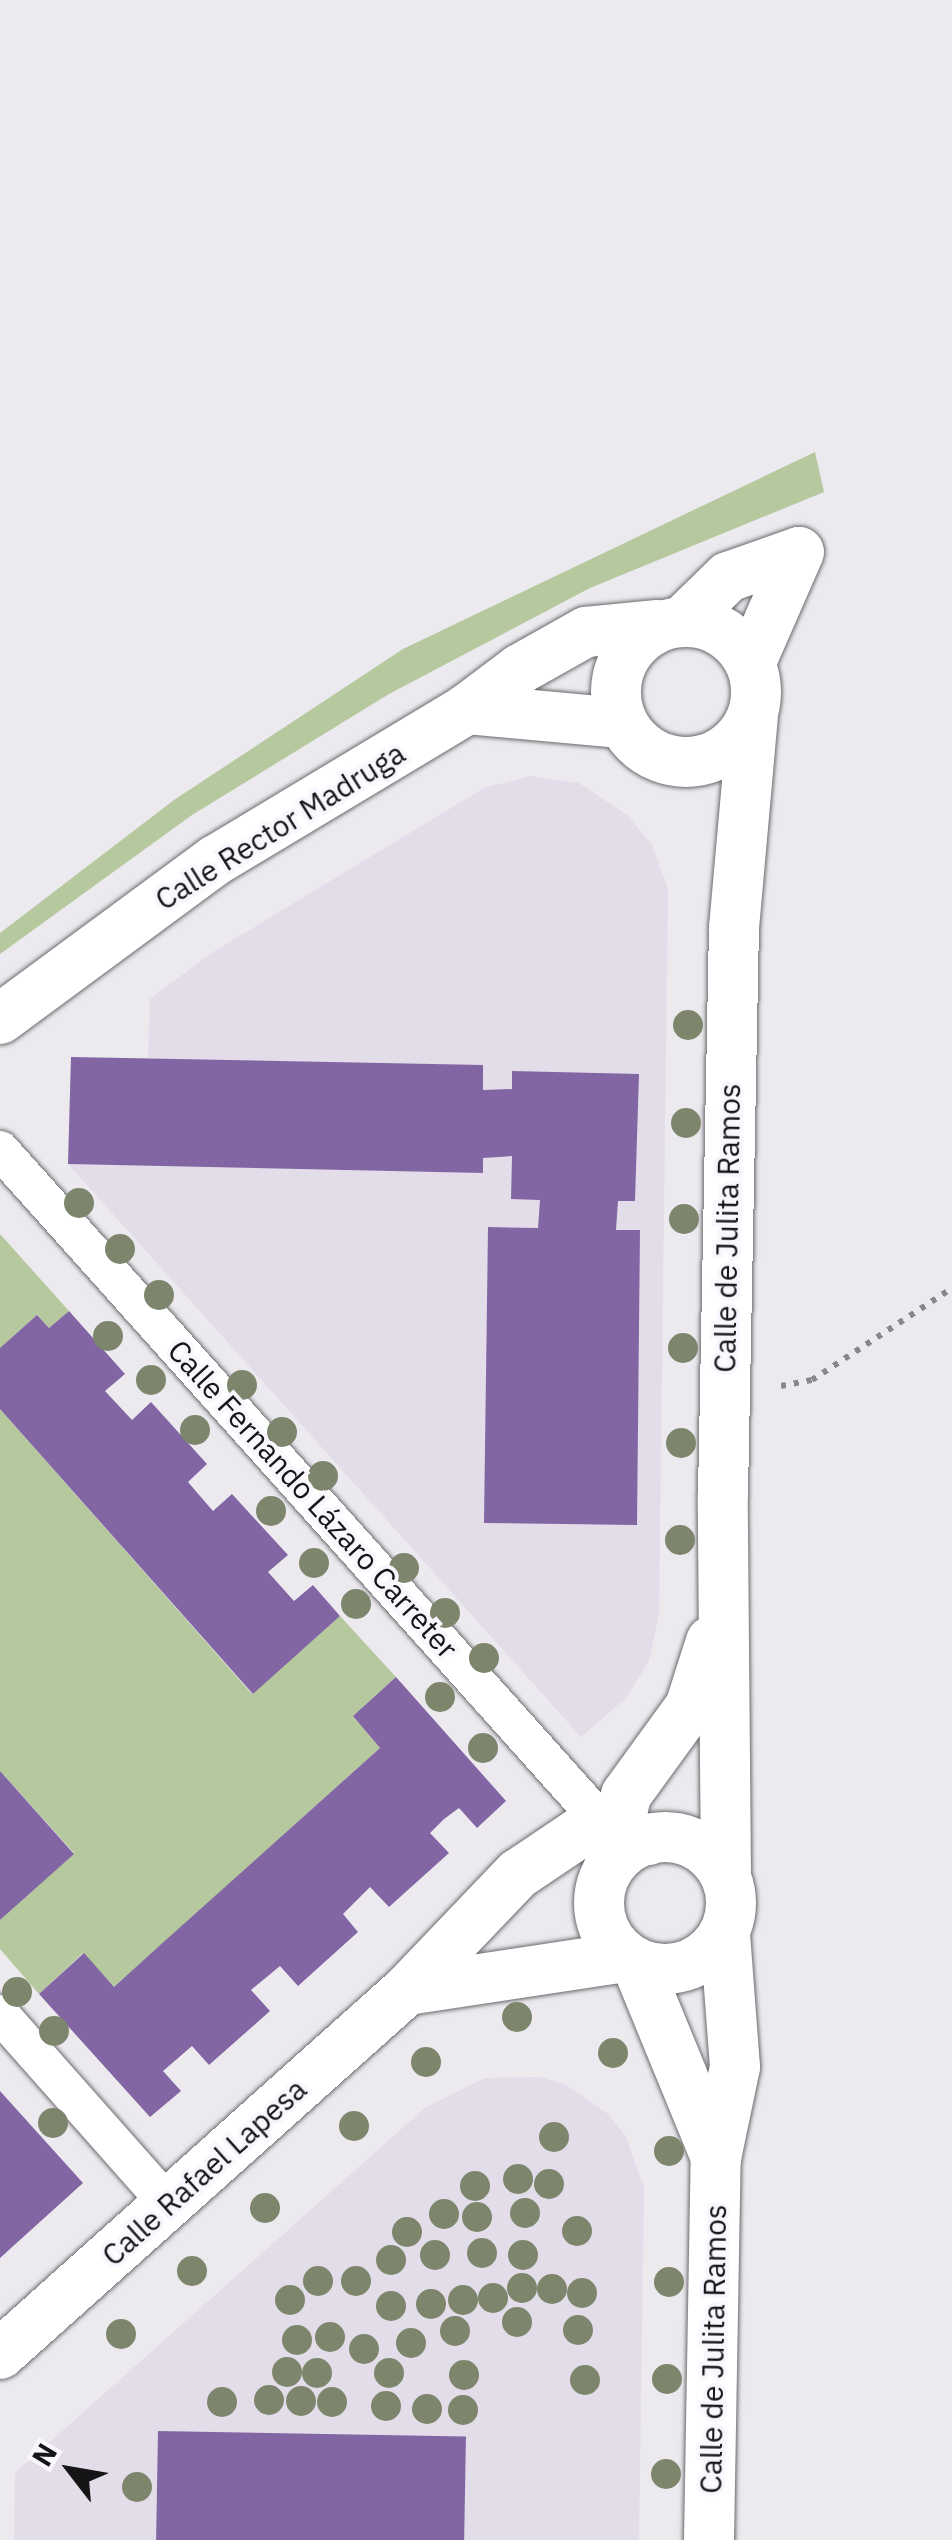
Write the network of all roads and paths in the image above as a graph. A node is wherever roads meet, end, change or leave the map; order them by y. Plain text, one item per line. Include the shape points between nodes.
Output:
1 (671, 623) junction
2 (751, 662) junction
3 (466, 709) junction
4 (752, 716) junction
5 (621, 723) junction
6 (695, 762) junction
7 (736, 852) junction
8 (0, 1019) edge
9 (0, 1150) edge
10 (952, 1288) edge
11 (724, 1395) junction
12 (723, 1604) junction
13 (622, 1842) junction
14 (726, 1874) junction
15 (725, 1933) junction
16 (631, 1961) junction
17 (407, 1990) junction
18 (0, 2014) edge
19 (716, 2158) junction
20 (168, 2204) junction
21 (0, 2354) edge
22 (709, 2540) edge

1 - 2 street via 728,634
1 - 2 street via 728,576 799,552
1 - 3 street, Calle Rector Madruga via 586,632
1 - 5 street via 622,661 614,690
2 - 4 street
3 - 5 street
3 - 8 street, Calle Rector Madruga via 216,860
4 - 6 street via 726,750
4 - 7 street, Calle de Julita Ramos
5 - 6 street via 641,747 669,761
6 - 7 street, Calle de Julita Ramos
7 - 11 street, Calle de Julita Ramos
9 - 13 street, Calle Fernando Lázaro Carreter
10 - 11 path via 812,1380
11 - 12 street, Calle de Julita Ramos
12 - 13 street, Calle de Julita Ramos via 690,1707 626,1795
12 - 14 street, Calle de Julita Ramos
13 - 14 street via 668,1836 703,1847
13 - 16 street via 600,1890 602,1926
13 - 17 street, Calle Rafael Lapesa via 579,1833 518,1874
14 - 15 street via 733,1904
15 - 16 street via 702,1959 671,1970
15 - 19 street, Calle de Julita Ramos via 735,2067
16 - 17 street
16 - 19 street, Calle de Julita Ramos
17 - 20 street, Calle Rafael Lapesa
18 - 20 street
19 - 22 street, Calle de Julita Ramos
20 - 21 street, Calle Rafael Lapesa

